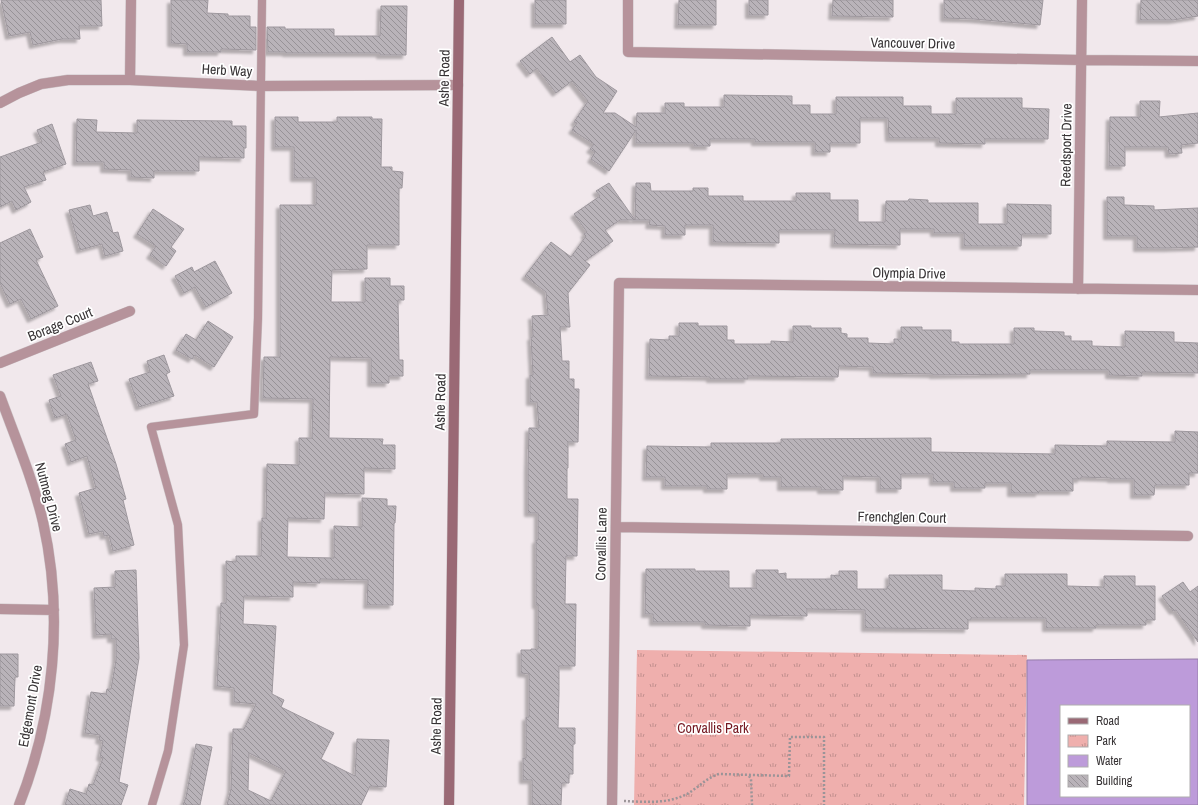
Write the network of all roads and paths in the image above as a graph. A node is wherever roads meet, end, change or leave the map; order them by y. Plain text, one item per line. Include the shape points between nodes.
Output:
1 (131, 0) edge
2 (262, 0) edge
3 (459, 0) edge
4 (628, 0) edge
5 (1082, 0) edge
6 (1081, 60) junction
7 (1198, 61) edge
8 (130, 80) junction
9 (458, 85) junction
10 (261, 86) junction
11 (0, 103) edge
12 (619, 283) joint
13 (1078, 290) junction
14 (1198, 290) edge
15 (130, 311) dead end
16 (0, 363) edge
17 (0, 396) edge
18 (616, 527) junction
19 (1188, 536) dead end
20 (0, 609) edge
21 (54, 610) junction
22 (748, 775) junction
23 (612, 802) edge
24 (19, 805) edge
25 (152, 805) edge
26 (449, 805) edge
27 (752, 805) edge
28 (824, 805) edge

1 - 8 street
2 - 10 lane
3 - 9 street, Ashe Road
4 - 6 street, Vancouver Drive via 628,52
5 - 6 street, Reedsport Drive
6 - 7 street, Vancouver Drive
6 - 13 street, Reedsport Drive
8 - 10 street, Herb Way
8 - 11 street, Herb Way via 68,80 41,84
9 - 10 street, Herb Way
9 - 26 street, Ashe Road
10 - 25 lane via 254,414 151,427 178,525 184,645 168,751
12 - 13 street, Olympia Drive
12 - 18 street, Corvallis Lane
13 - 14 street, Olympia Drive
15 - 16 street, Borage Court
17 - 21 street, Nutmeg Drive via 30,477 43,522 50,560
18 - 19 street, Frenchglen Court
18 - 23 street, Corvallis Lane
20 - 21 street
21 - 24 street, Edgemont Drive via 47,701 38,746
22 - 23 path via 719,774 683,796 668,800
22 - 27 path via 751,779
22 - 28 path via 789,776 790,737 824,738

